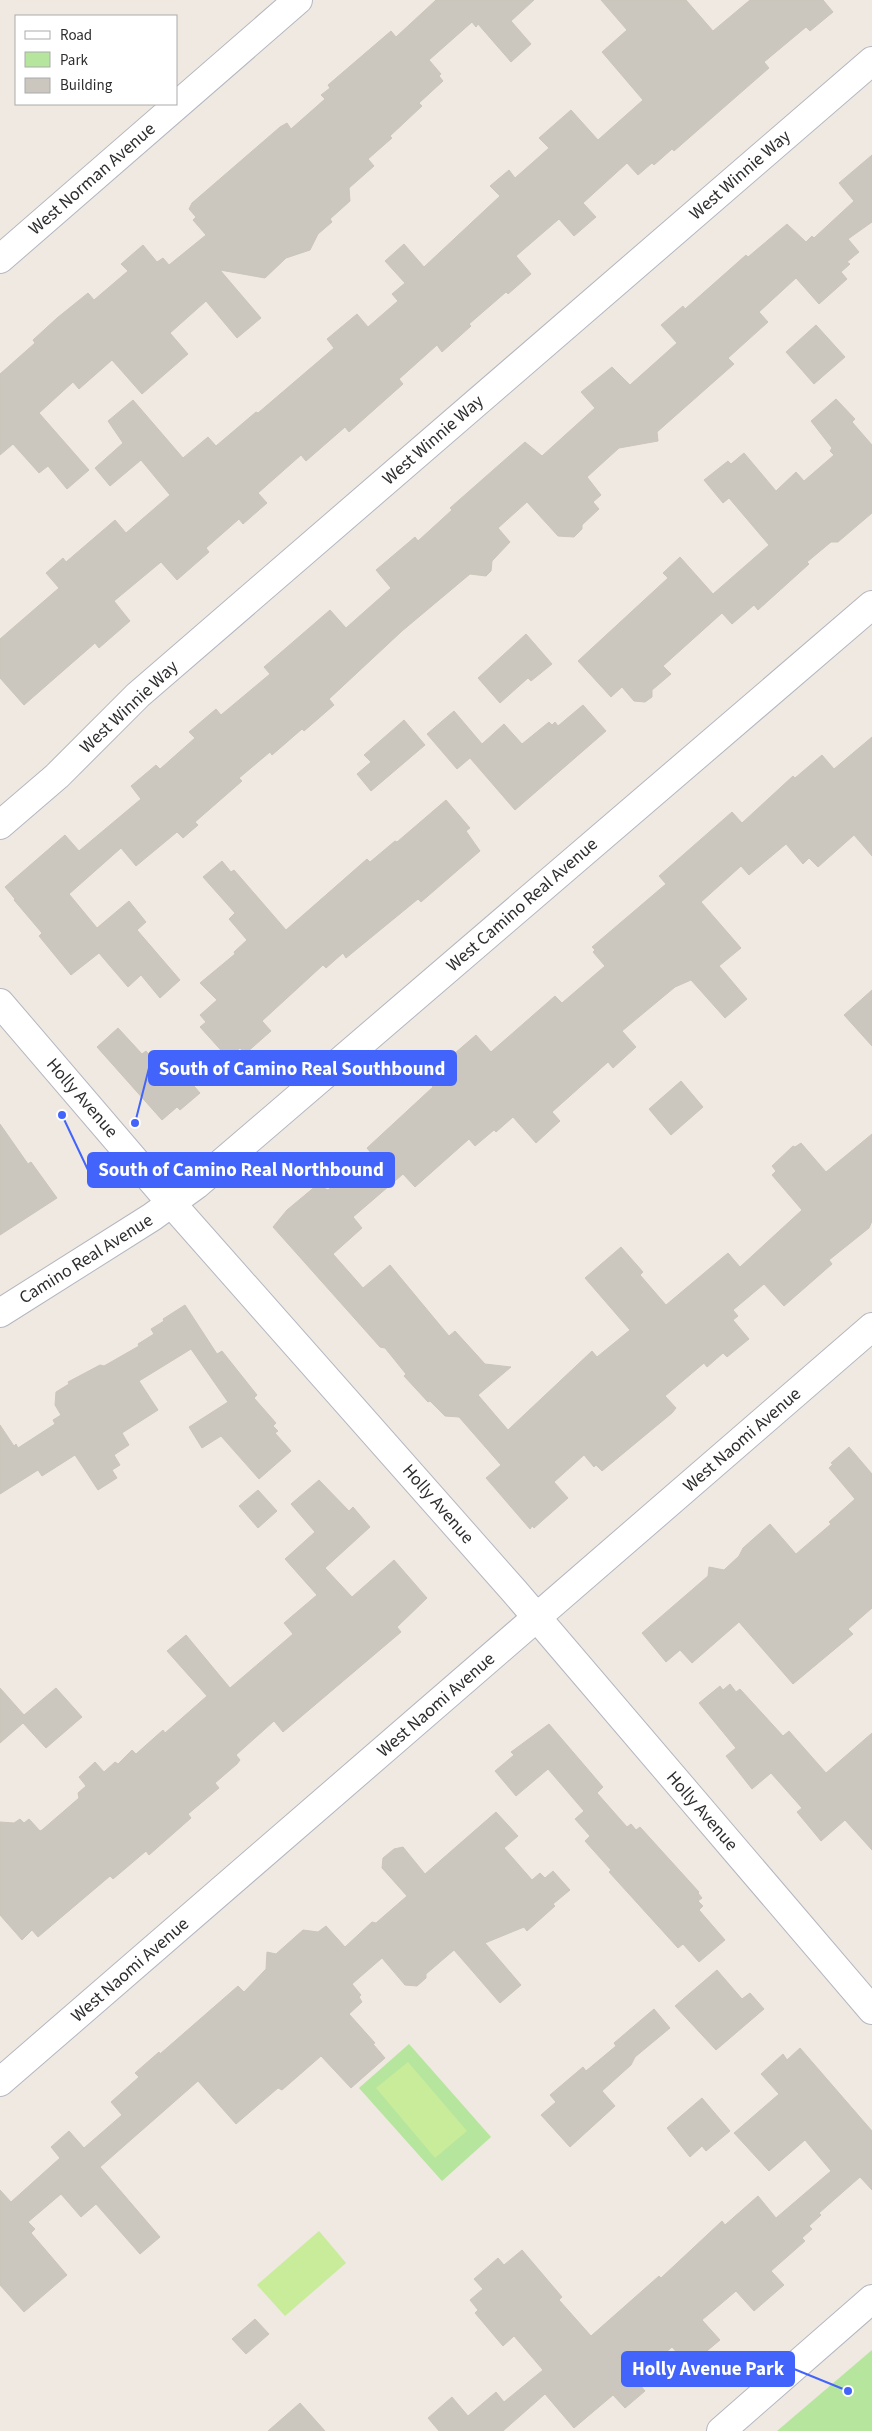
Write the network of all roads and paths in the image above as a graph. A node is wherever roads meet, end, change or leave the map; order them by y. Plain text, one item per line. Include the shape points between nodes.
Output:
1 (298, 0) edge
2 (872, 61) edge
3 (178, 104) edge
4 (177, 105) edge
5 (0, 259) edge
6 (872, 604) edge
7 (0, 825) edge
8 (0, 1003) edge
9 (172, 1204) junction
10 (0, 1313) edge
11 (872, 1327) edge
12 (537, 1618) junction
13 (872, 2010) edge
14 (0, 2082) edge
15 (872, 2300) edge
16 (721, 2431) edge

1 - 3 street, West Norman Avenue
2 - 7 street, West Winnie Way via 138,696 57,776
4 - 5 street, West Norman Avenue
6 - 9 street, West Camino Real Avenue
8 - 9 street, Holly Avenue
9 - 10 street, Camino Real Avenue
9 - 12 street, Holly Avenue
11 - 12 street, West Naomi Avenue
12 - 13 street, Holly Avenue
12 - 14 street, West Naomi Avenue
15 - 16 street

